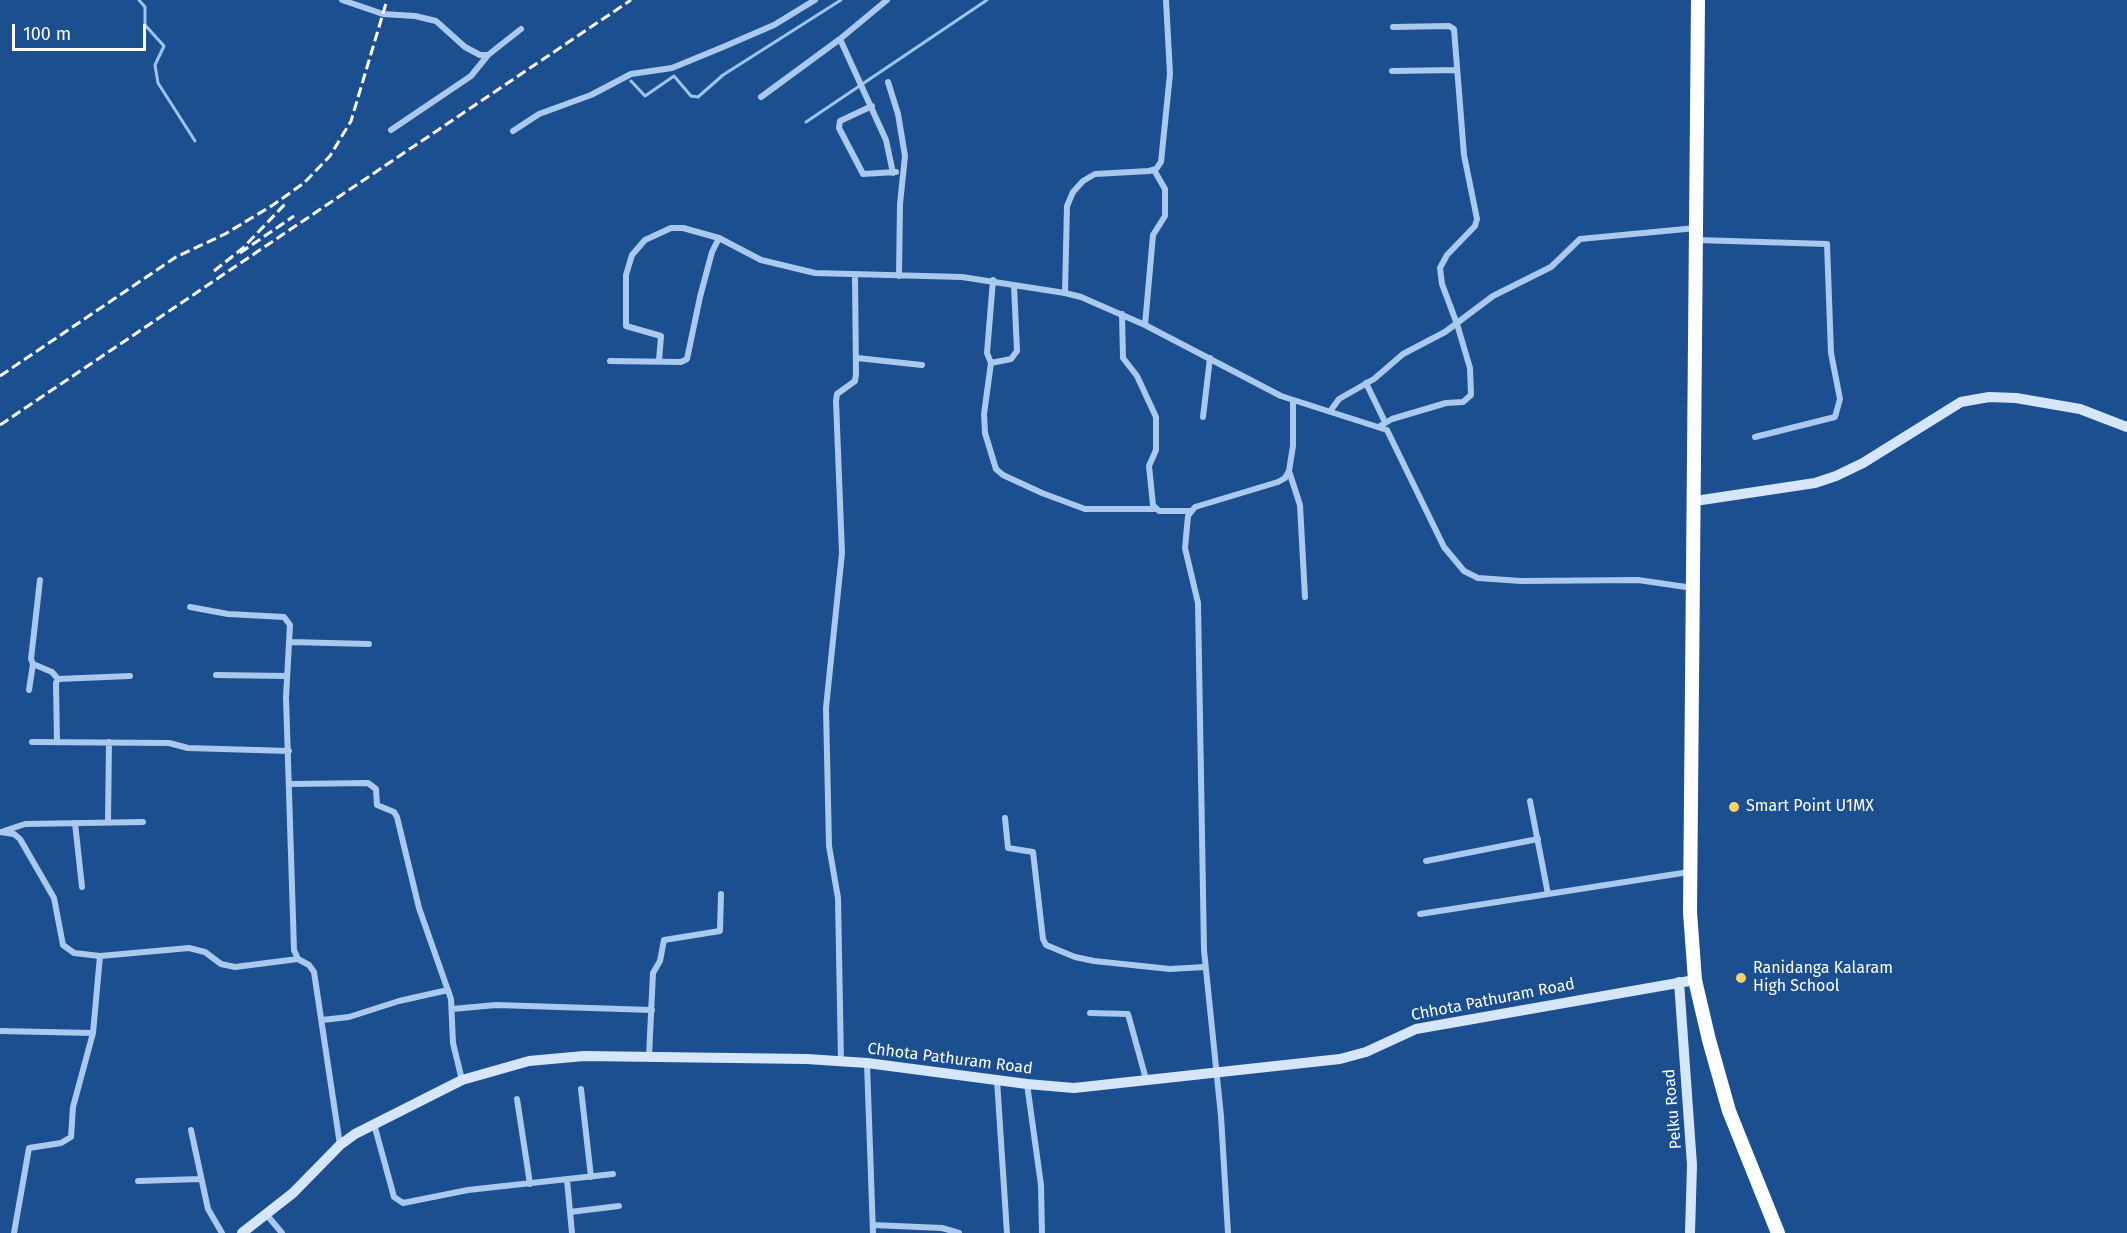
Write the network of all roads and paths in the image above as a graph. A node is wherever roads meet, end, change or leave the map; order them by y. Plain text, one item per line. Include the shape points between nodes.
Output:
1 (342, 0) edge
2 (815, 0) edge
3 (887, 0) edge
4 (1698, 0) edge
5 (1166, 2) edge
6 (1393, 27) dead end
7 (521, 29) dead end
8 (840, 39) junction
9 (488, 55) junction
10 (1457, 70) junction
11 (1392, 71) dead end
12 (888, 82) dead end
13 (761, 97) dead end
14 (872, 106) junction
15 (391, 130) dead end
16 (513, 131) dead end
17 (1154, 170) junction
18 (903, 172) junction
19 (893, 173) junction
20 (1696, 234) junction
21 (719, 238) junction
22 (855, 276) junction
23 (899, 276) junction
24 (993, 280) junction
25 (1014, 285) junction
26 (1065, 293) junction
27 (1122, 314) junction
28 (1457, 324) junction
29 (1145, 325) junction
30 (857, 358) junction
31 (1210, 358) junction
32 (610, 361) dead end
33 (659, 362) junction
34 (991, 363) junction
35 (922, 365) dead end
36 (1366, 383) junction
37 (1293, 401) junction
38 (1331, 410) junction
39 (1203, 417) dead end
40 (1383, 424) junction
41 (2127, 427) edge
42 (1755, 437) dead end
43 (1289, 471) junction
44 (1695, 501) junction
45 (1155, 509) junction
46 (1191, 511) junction
47 (40, 580) dead end
48 (1693, 588) junction
49 (1305, 597) dead end
50 (190, 607) dead end
51 (290, 642) junction
52 (369, 644) dead end
53 (33, 664) junction
54 (216, 675) dead end
55 (130, 676) dead end
56 (287, 676) junction
57 (58, 679) junction
58 (29, 690) dead end
59 (32, 742) dead end
60 (57, 742) junction
61 (109, 742) junction
62 (289, 751) junction
63 (290, 784) junction
64 (1530, 801) dead end
65 (1005, 818) dead end
66 (108, 822) junction
67 (143, 822) dead end
68 (75, 823) junction
69 (2, 832) edge
70 (1538, 839) junction
71 (1426, 861) dead end
72 (1689, 872) junction
73 (82, 887) dead end
74 (721, 894) dead end
75 (1548, 894) junction
76 (1420, 914) dead end
77 (100, 956) junction
78 (298, 958) junction
79 (1205, 968) junction
80 (1695, 980) junction
81 (1679, 982) junction
82 (448, 990) junction
83 (452, 1009) junction
84 (652, 1010) junction
85 (1090, 1013) dead end
86 (322, 1020) junction
87 (0, 1030) edge
88 (93, 1033) junction
89 (650, 1056) junction
90 (841, 1061) junction
91 (867, 1063) junction
92 (1216, 1071) junction
93 (997, 1079) junction
94 (1146, 1079) junction
95 (462, 1080) junction
96 (1027, 1084) junction
97 (582, 1089) dead end
98 (517, 1099) dead end
99 (374, 1123) junction
100 (191, 1130) dead end
101 (340, 1145) junction
102 (613, 1174) dead end
103 (591, 1177) junction
104 (200, 1179) junction
105 (567, 1180) junction
106 (138, 1181) dead end
107 (530, 1184) junction
108 (619, 1206) dead end
109 (570, 1212) junction
110 (266, 1214) junction
111 (873, 1225) junction
112 (14, 1233) edge
113 (222, 1233) edge
114 (242, 1233) edge
115 (282, 1233) edge
116 (572, 1233) edge
117 (873, 1233) edge
118 (959, 1233) edge
119 (1007, 1233) edge
120 (1042, 1233) edge
121 (1228, 1233) edge
122 (1690, 1233) edge
123 (1778, 1233) edge

1 - 9 street via 383,14 436,21 472,52
2 - 16 street via 774,25 672,68 631,74 591,95 539,114
3 - 8 street
4 - 20 highway
5 - 17 street via 1170,87 1163,156
6 - 10 street via 1454,29
7 - 9 street
8 - 13 street
8 - 14 street
9 - 15 street via 471,76
10 - 11 street
10 - 28 street via 1466,166 1477,219 1440,268
12 - 18 street via 900,124
14 - 19 street via 888,146
14 - 19 street via 840,121 839,128 860,172
17 - 26 street via 1095,174 1073,192 1067,206
17 - 29 street via 1165,189 1165,216 1153,235
18 - 19 street
18 - 23 street
20 - 28 street via 1580,239 1551,267 1493,296
20 - 42 street via 1827,244 1831,353 1840,399 1834,417
20 - 44 highway
21 - 22 street via 786,268
21 - 33 street via 700,297 687,359
21 - 33 street via 671,228 645,240 632,255 626,275 625,322 631,329 661,336
22 - 23 street
22 - 30 street
23 - 24 street
24 - 25 street
24 - 34 street via 987,353
25 - 26 street
25 - 34 street via 1017,351 1011,359
26 - 27 street
27 - 29 street
27 - 45 street via 1123,358 1137,376 1156,417 1156,450 1149,466
28 - 36 street via 1402,354
28 - 40 street via 1470,368 1468,400 1446,403
29 - 31 street
30 - 35 street
30 - 90 street via 855,381 841,390 836,401 842,553 826,686 830,846 838,898
31 - 37 street
31 - 39 street
32 - 33 street
34 - 45 street via 984,424 998,471 1085,509
36 - 38 street via 1339,399
36 - 40 street
37 - 38 street
37 - 43 street
38 - 40 street
40 - 48 street via 1444,547 1464,571 1478,578 1638,580
41 - 44 street via 2080,410 1998,397 1961,402 1863,463 1815,483
43 - 46 street via 1278,482
43 - 49 street via 1300,505
44 - 48 highway
45 - 46 street
46 - 79 street via 1185,548 1198,603
47 - 53 street
48 - 72 highway
50 - 51 street via 284,617 290,625
51 - 52 street
51 - 56 street
53 - 57 street
53 - 58 street
54 - 56 street
55 - 57 street
56 - 62 street
57 - 60 street
59 - 60 street
60 - 61 street
61 - 62 street
61 - 66 street
62 - 63 street
63 - 78 street via 294,950
63 - 82 street via 368,783 376,789 377,805 394,812 418,908
64 - 70 street
65 - 79 street via 1008,848 1029,850 1035,856 1046,945 1094,961 1170,969
66 - 67 street
66 - 68 street
68 - 69 street via 26,824
68 - 73 street
69 - 77 street via 20,839 54,898 63,945 74,953
70 - 71 street
70 - 75 street
72 - 75 street
72 - 80 highway
74 - 84 street via 720,931 664,940 653,973
75 - 76 street
77 - 78 street via 189,948 205,952 228,967
77 - 88 street
78 - 86 street via 314,972
79 - 92 street
80 - 81 street, Chhota Pathuram Road
80 - 123 highway via 1729,1111
81 - 92 street, Chhota Pathuram Road via 1416,1029 1366,1052 1340,1059
81 - 122 street, Pelku Road via 1692,1165
82 - 83 street
82 - 86 street via 349,1017
83 - 84 street via 496,1005
83 - 95 street via 453,1043
84 - 89 street
85 - 94 street via 1128,1014
86 - 101 street
87 - 88 street
88 - 112 street via 73,1107 71,1137 61,1143 29,1148
89 - 90 street, Chhota Pathuram Road
89 - 95 street, Chhota Pathuram Road via 554,1058
90 - 91 street, Chhota Pathuram Road
91 - 93 street, Chhota Pathuram Road
91 - 111 street
92 - 94 street, Chhota Pathuram Road
92 - 121 street
93 - 96 street, Chhota Pathuram Road
93 - 119 street
94 - 96 street, Chhota Pathuram Road via 1074,1088
95 - 99 street, Chhota Pathuram Road
96 - 120 street via 1041,1185
97 - 103 street
98 - 107 street
99 - 101 street, Chhota Pathuram Road
99 - 107 street via 394,1197 399,1202 407,1204 468,1190
100 - 104 street
101 - 110 street, Chhota Pathuram Road via 308,1179
102 - 103 street
103 - 105 street
104 - 106 street
104 - 113 street via 208,1209
105 - 107 street
105 - 109 street
108 - 109 street
109 - 116 street
110 - 114 street, Chhota Pathuram Road
110 - 115 street
111 - 117 street
111 - 118 street via 942,1228

